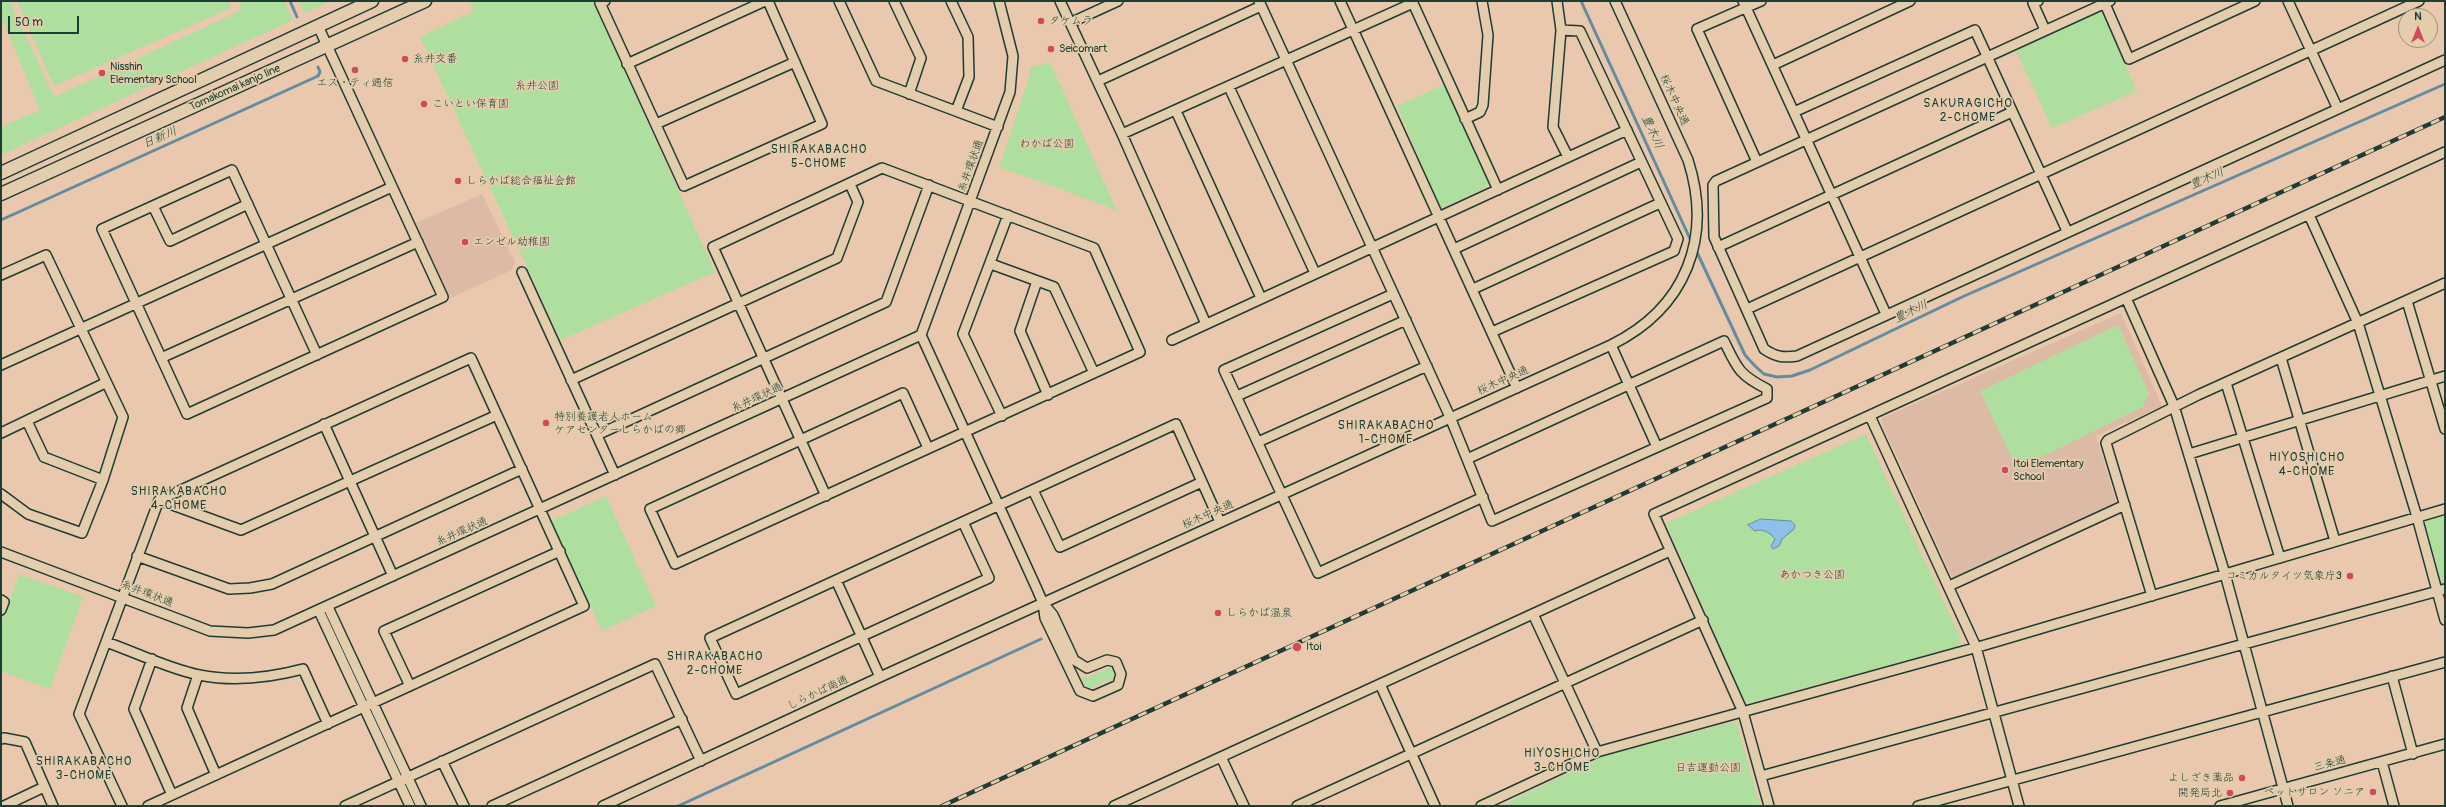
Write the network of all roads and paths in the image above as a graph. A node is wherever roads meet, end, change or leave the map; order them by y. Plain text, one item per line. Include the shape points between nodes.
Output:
1 (372, 1) edge
2 (425, 1) edge
3 (604, 1) edge
4 (765, 1) edge
5 (768, 1) edge
6 (839, 1) edge
7 (894, 1) edge
8 (951, 1) edge
9 (999, 1) edge
10 (1060, 1) edge
11 (1118, 1) edge
12 (1340, 1) edge
13 (1482, 1) edge
14 (1557, 1) edge
15 (1615, 1) edge
16 (1761, 1) edge
17 (1910, 1) edge
18 (2038, 1) edge
19 (2255, 1) edge
20 (2288, 1) edge
21 (2419, 1) edge
22 (1412, 2) edge
23 (2107, 2) edge
24 (1260, 4) edge
25 (1745, 4) edge
26 (1070, 23) junction
27 (318, 26) junction
28 (1353, 30) junction
29 (1561, 30) junction
30 (2046, 30) junction
31 (328, 47) junction
32 (2311, 50) junction
33 (1988, 57) junction
34 (2445, 60) edge
35 (1287, 61) junction
36 (795, 62) junction
37 (627, 64) junction
38 (1773, 65) junction
39 (1098, 81) junction
40 (1229, 87) junction
41 (909, 94) junction
42 (2337, 107) junction
43 (956, 110) junction
44 (1176, 111) junction
45 (1794, 112) junction
46 (2012, 112) junction
47 (1465, 118) junction
48 (656, 124) junction
49 (998, 127) junction
50 (1627, 130) junction
51 (1122, 134) junction
52 (1806, 139) junction
53 (2445, 152) edge
54 (1568, 157) junction
55 (1641, 162) junction
56 (1757, 162) junction
57 (1, 173) edge
58 (2040, 174) junction
59 (850, 184) junction
60 (929, 185) junction
61 (392, 187) junction
62 (1498, 190) junction
63 (1, 194) edge
64 (1832, 195) junction
65 (971, 201) junction
66 (1660, 203) junction
67 (248, 204) junction
68 (153, 206) junction
69 (1008, 215) junction
70 (2309, 215) junction
71 (1439, 217) junction
72 (2067, 231) junction
73 (418, 242) junction
74 (266, 244) junction
75 (1371, 247) junction
76 (1718, 247) junction
77 (1454, 249) junction
78 (1860, 257) junction
79 (990, 264) junction
80 (522, 272) dead end
81 (1315, 273) junction
82 (1, 275) edge
83 (1037, 281) junction
84 (2445, 283) edge
85 (1473, 289) junction
86 (1393, 294) junction
87 (1261, 298) junction
88 (2126, 298) junction
89 (291, 300) junction
90 (2407, 300) junction
91 (136, 303) junction
92 (739, 304) junction
93 (1747, 309) junction
94 (1886, 314) junction
95 (1406, 320) junction
96 (2358, 323) junction
97 (1206, 324) junction
98 (80, 329) junction
99 (1492, 332) junction
100 (921, 335) junction
101 (1172, 340) dead end
102 (1611, 345) junction
103 (317, 355) junction
104 (161, 358) junction
105 (763, 358) junction
106 (2281, 358) junction
107 (1, 365) edge
108 (1427, 366) junction
109 (1094, 373) junction
110 (2445, 376) edge
111 (571, 380) junction
112 (2431, 380) junction
113 (105, 383) junction
114 (2226, 383) junction
115 (1629, 385) junction
116 (1517, 388) junction
117 (1048, 395) junction
118 (1237, 396) junction
119 (2381, 397) junction
120 (782, 399) junction
121 (2174, 406) junction
122 (497, 415) junction
123 (1002, 416) junction
124 (1870, 416) junction
125 (1450, 417) junction
126 (27, 421) junction
127 (2299, 421) junction
128 (324, 424) junction
129 (2445, 429) edge
130 (1, 432) edge
131 (964, 432) junction
132 (597, 435) junction
133 (2244, 438) junction
134 (800, 440) junction
135 (1258, 442) junction
136 (1656, 447) junction
137 (928, 448) junction
138 (2189, 454) junction
139 (1467, 458) junction
140 (522, 469) junction
141 (616, 475) junction
142 (102, 480) junction
143 (349, 481) junction
144 (1202, 482) junction
145 (1033, 490) junction
146 (1, 494) edge
147 (1282, 495) junction
148 (826, 496) junction
149 (1482, 497) junction
150 (159, 500) junction
151 (2125, 505) junction
152 (999, 506) junction
153 (541, 509) junction
154 (2445, 509) edge
155 (2417, 517) junction
156 (963, 522) junction
157 (1220, 522) junction
158 (374, 537) junction
159 (2335, 541) junction
160 (1670, 551) junction
161 (1, 552) edge
162 (560, 552) junction
163 (137, 556) junction
164 (2280, 558) junction
165 (2225, 574) junction
166 (393, 576) junction
167 (836, 580) junction
168 (1949, 586) junction
169 (2441, 590) edge
170 (2152, 596) junction
171 (122, 597) junction
172 (1, 600) edge
173 (1043, 603) junction
174 (328, 607) junction
175 (1, 610) edge
176 (319, 611) junction
177 (1533, 614) junction
178 (1703, 620) junction
179 (2445, 620) edge
180 (863, 637) junction
181 (106, 642) junction
182 (2243, 643) junction
183 (1976, 647) junction
184 (152, 659) junction
185 (2445, 662) edge
186 (198, 675) junction
187 (2392, 676) junction
188 (880, 677) junction
189 (1566, 682) junction
190 (1380, 684) junction
191 (410, 686) junction
192 (374, 703) junction
193 (364, 707) junction
194 (2263, 711) junction
195 (1743, 712) junction
196 (1994, 712) junction
197 (682, 719) junction
198 (328, 724) junction
199 (1, 739) edge
200 (2445, 744) edge
201 (1597, 752) junction
202 (1412, 754) junction
203 (2413, 754) junction
204 (1221, 757) junction
205 (442, 761) junction
206 (701, 761) junction
207 (2382, 762) junction
208 (216, 774) junction
209 (408, 776) junction
210 (1761, 776) junction
211 (2012, 780) junction
212 (398, 781) junction
213 (44, 787) junction
214 (2284, 789) junction
215 (172, 795) junction
216 (365, 802) edge
217 (1133, 802) edge
218 (1118, 805) edge
219 (2226, 805) edge
220 (4, 806) edge
221 (53, 806) edge
222 (122, 806) edge
223 (148, 806) edge
224 (345, 806) edge
225 (410, 806) edge
226 (422, 806) edge
227 (464, 806) edge
228 (492, 806) edge
229 (603, 806) edge
230 (1244, 806) edge
231 (1297, 806) edge
232 (1436, 806) edge
233 (1481, 806) edge
234 (1769, 806) edge
235 (1918, 806) edge
236 (2020, 806) edge
237 (2288, 806) edge
238 (2394, 806) edge

1 - 27 main road, Tomakomai kanjo line
2 - 31 main road, Tomakomai kanjo line
3 - 37 street via 600,3
4 - 37 street
5 - 36 street
6 - 41 street via 876,81
7 - 41 street via 921,58
8 - 43 street via 968,37 969,77
9 - 49 street, 糸井環状通 via 1013,56 1013,72 1010,92
10 - 26 street
11 - 26 street
12 - 28 street
13 - 47 street via 1488,35 1483,105 1480,112
14 - 29 street
15 - 102 street, 桜木中央通 via 1688,160 1698,206 1697,236 1686,273 1661,309 1630,336
16 - 25 street
17 - 38 street
18 - 30 street via 2033,3
19 - 23 street via 2129,59
20 - 32 street
21 - 32 street
22 - 28 street
22 - 47 street
23 - 30 street
24 - 35 street
24 - 39 street
25 - 38 street
25 - 56 street via 1697,29
26 - 39 street
27 - 31 street
27 - 57 main road, Tomakomai kanjo line
28 - 35 street
28 - 71 street
29 - 50 street via 1580,31
29 - 54 street via 1553,127
30 - 33 street
31 - 61 street
31 - 63 main road, Tomakomai kanjo line
32 - 42 street
32 - 58 street
33 - 45 street via 1975,30
33 - 46 street
33 - 52 street
34 - 42 street
35 - 40 street
35 - 75 street
36 - 48 street
36 - 48 street via 822,124 684,186
37 - 48 street
38 - 45 street
39 - 51 street
40 - 44 street
40 - 81 street
41 - 43 street
42 - 72 street
43 - 49 street
44 - 51 street
44 - 87 street
45 - 52 street
46 - 58 street
46 - 64 street
47 - 62 street
49 - 65 street, 糸井環状通
50 - 54 street
50 - 55 street
51 - 97 street
52 - 56 street
52 - 64 street
53 - 70 street
54 - 62 street
55 - 66 street
55 - 77 street
56 - 76 street via 1716,181 1713,185 1714,236
58 - 72 street
58 - 78 street
59 - 60 street via 882,168
59 - 92 street via 858,202 837,258
59 - 92 street via 713,247
60 - 65 street
60 - 105 street via 886,302
61 - 73 street
61 - 74 street
62 - 71 street
64 - 76 street
64 - 78 street
65 - 69 street
65 - 100 street, 糸井環状通
66 - 85 street
66 - 99 street via 1678,239 1674,251
67 - 68 street via 232,170
67 - 68 street via 170,241
67 - 74 street
68 - 91 street via 102,229
69 - 79 street
69 - 109 street via 1094,248 1140,352
70 - 88 street
70 - 96 street
71 - 75 street
71 - 77 street
72 - 94 street
73 - 89 street
73 - 103 street via 444,297
74 - 89 street
74 - 91 street
75 - 81 street
75 - 86 street
76 - 93 street
77 - 85 street
78 - 93 street
78 - 94 street
79 - 83 street
79 - 123 street via 963,334
80 - 111 street
81 - 87 street
82 - 98 street via 46,255
83 - 109 street via 1054,288
83 - 117 street via 1020,331
84 - 90 street
85 - 99 street
86 - 95 street
86 - 118 street via 1224,370
87 - 97 street
88 - 121 street
88 - 124 street
89 - 103 street
89 - 104 street
90 - 96 street
90 - 112 street
91 - 98 street
91 - 104 street
92 - 105 street
92 - 111 street
93 - 94 street via 1764,349 1774,356 1786,358 1797,356
95 - 108 street
95 - 118 street
96 - 106 street
96 - 119 street
97 - 101 street
98 - 107 street
98 - 113 street
99 - 116 street
100 - 120 street, 糸井環状通
100 - 131 street
102 - 115 street
102 - 116 street, 桜木中央通
103 - 104 street via 188,414
105 - 120 street
105 - 132 street
106 - 114 street
106 - 127 street
108 - 125 street
108 - 135 street
109 - 117 street
110 - 112 street
111 - 132 street
112 - 119 street
112 - 129 street
113 - 126 street
113 - 142 street via 123,417
114 - 121 street
114 - 133 street
115 - 136 street
115 - 136 street via 1724,341 1738,369 1748,380 1766,389 1767,398
115 - 139 street
116 - 125 street, 桜木中央通
117 - 123 street
118 - 135 street
119 - 127 street
119 - 155 street
120 - 134 street
120 - 141 street, 糸井環状通
121 - 138 street
121 - 151 street via 2106,443
122 - 128 street via 471,358
122 - 140 street
122 - 143 street
123 - 131 street
124 - 160 street via 1654,514
124 - 168 street
125 - 139 street
125 - 147 street, 桜木中央通
126 - 130 street
126 - 142 street via 44,457
127 - 133 street
127 - 159 street
128 - 143 street
128 - 150 street
131 - 137 street
131 - 152 street
132 - 141 street
133 - 138 street
133 - 164 street
134 - 137 street via 903,393
134 - 148 street
134 - 148 street via 650,509 675,564
135 - 147 street
136 - 149 street via 1492,521
137 - 148 street
138 - 165 street
139 - 149 street
140 - 153 street
140 - 158 street
141 - 153 street, 糸井環状通
142 - 146 street via 82,533 28,514
143 - 150 street via 241,530
143 - 158 street
144 - 145 street via 1060,547
144 - 145 street via 1176,424
144 - 157 street
145 - 152 street
147 - 149 street via 1318,573
147 - 157 street, 桜木中央通
150 - 163 street
151 - 168 street
151 - 170 street
152 - 156 street
152 - 173 street
153 - 162 street
153 - 166 street, 糸井環状通
154 - 155 street
155 - 159 street
155 - 169 street
156 - 167 street
156 - 180 street via 989,578
157 - 173 street, 桜木中央通
158 - 163 street via 272,584 250,588 229,589
158 - 166 street
159 - 164 street
160 - 177 street
160 - 178 street
161 - 171 street, 糸井環状通
162 - 191 street via 584,606
162 - 191 street via 384,631
163 - 171 street
164 - 165 street
165 - 170 street
165 - 182 street
166 - 174 street, 糸井環状通
167 - 180 street
167 - 180 street via 710,638 736,694
168 - 183 street
169 - 179 street
169 - 182 street
170 - 183 street
171 - 176 street, 糸井環状通 via 210,631 229,633 248,634 274,630
171 - 181 street
172 - 175 street via 4,602
173 - 173 street via 1053,615 1074,660 1087,668 1107,660 1116,662 1121,674 1118,685 1094,696 1080,691 1045,618
173 - 188 street, しらかば南通
174 - 176 street, 糸井環状通
174 - 192 street
176 - 193 street
177 - 189 street
177 - 190 street
178 - 189 street
178 - 195 street
180 - 188 street
181 - 184 street
181 - 222 street via 79,714
182 - 194 street
182 - 196 street
183 - 195 street
183 - 196 street
184 - 186 street
184 - 215 street via 134,708
185 - 187 street
186 - 198 street via 252,678 279,676 303,669
186 - 208 street via 187,708
187 - 194 street
187 - 203 street
188 - 206 street, しらかば南通
189 - 201 street
189 - 202 street
190 - 202 street
190 - 204 street
191 - 192 street
192 - 193 street
192 - 209 street
193 - 198 street
193 - 212 street
194 - 211 street
194 - 214 street
195 - 201 street
195 - 210 street
196 - 210 street
196 - 211 street
197 - 205 street via 655,664
197 - 206 street
197 - 228 street
198 - 208 street
199 - 213 street via 24,742
200 - 203 street, 三条通
201 - 233 street
202 - 231 street
202 - 232 street
203 - 207 street, 三条通
204 - 217 street
204 - 230 street
205 - 209 street
205 - 227 street
206 - 229 street, しらかば南通
207 - 214 street, 三条通
207 - 238 street
208 - 215 street
209 - 212 street
209 - 226 street
210 - 234 street
211 - 235 street
211 - 236 street
212 - 216 street
212 - 225 street
213 - 220 street
213 - 221 street
214 - 219 street, 三条通
214 - 237 street
215 - 223 street
216 - 224 street
217 - 218 street

